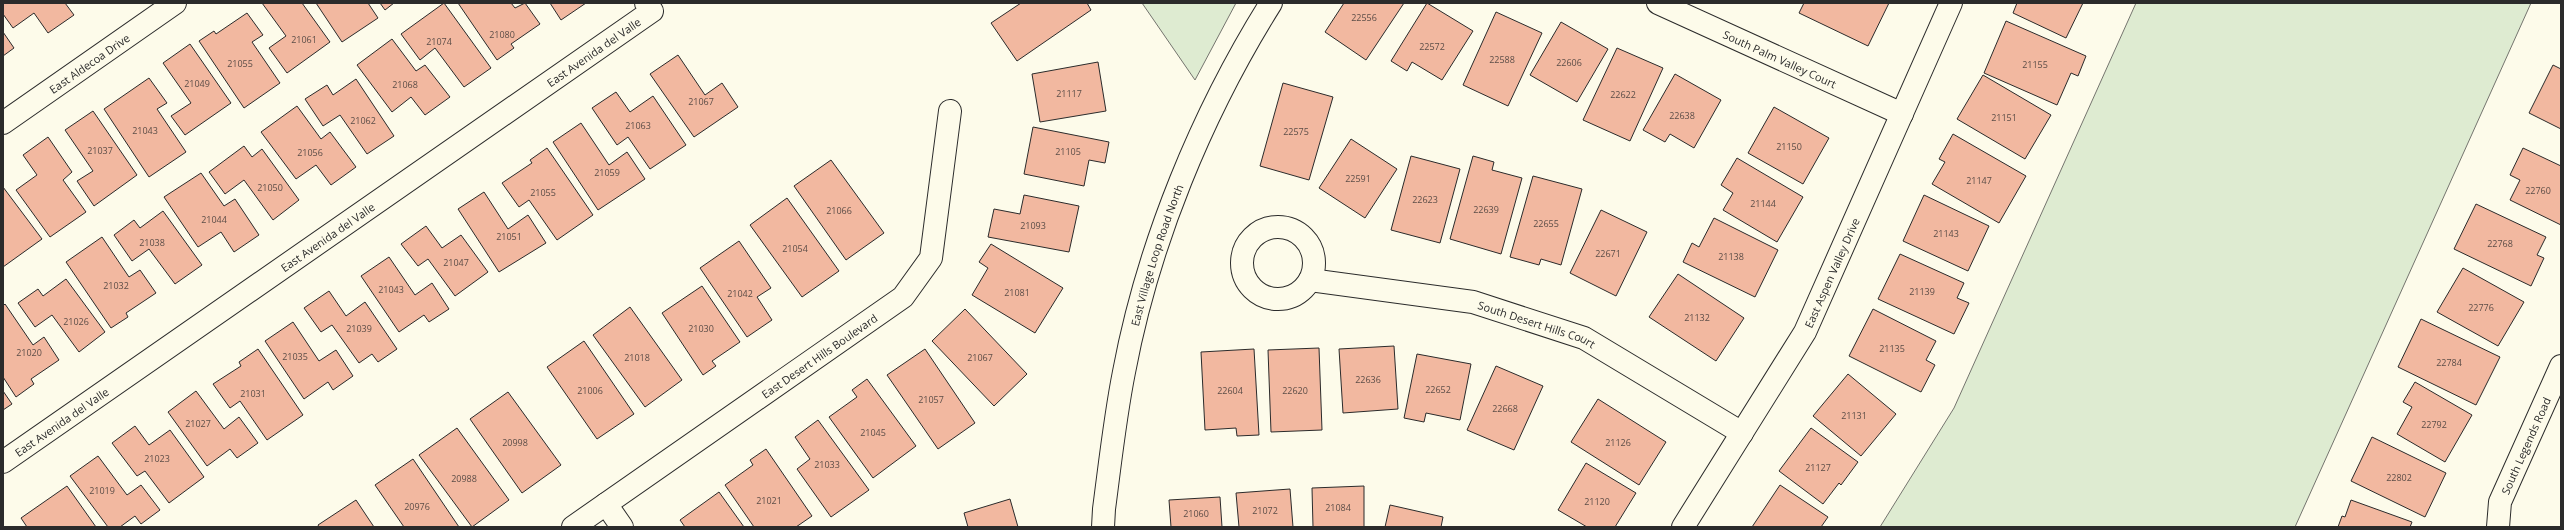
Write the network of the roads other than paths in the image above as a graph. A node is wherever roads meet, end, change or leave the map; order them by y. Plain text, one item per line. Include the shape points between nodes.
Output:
1 (175, 3) edge
2 (1271, 3) edge
3 (1658, 3) edge
4 (1951, 3) edge
5 (649, 7) edge
6 (950, 111) dead end
7 (1902, 114) junction
8 (3, 123) edge
9 (1310, 280) dead end
10 (2561, 366) edge
11 (1742, 433) junction
12 (3, 462) edge
13 (606, 504) junction
14 (573, 527) edge
15 (622, 527) edge
16 (1104, 527) edge
17 (1683, 527) edge
18 (2498, 527) edge

1 - 8 street, East Aldecoa Drive
2 - 16 street, East Village Loop Road North via 1242,50 1191,154 1154,255 1124,371 1104,509
3 - 7 street, South Palm Valley Court
4 - 7 street, East Aspen Valley Drive
5 - 12 street, East Avenida del Valle
6 - 13 street, East Desert Hills Boulevard via 931,258 903,297
7 - 11 street, East Aspen Valley Drive via 1805,332
9 - 11 street, South Desert Hills Court via 1473,302 1584,338
10 - 18 street, South Legends Road via 2500,502
11 - 17 street, East Aspen Valley Drive
13 - 14 street, East Desert Hills Boulevard
13 - 15 street

